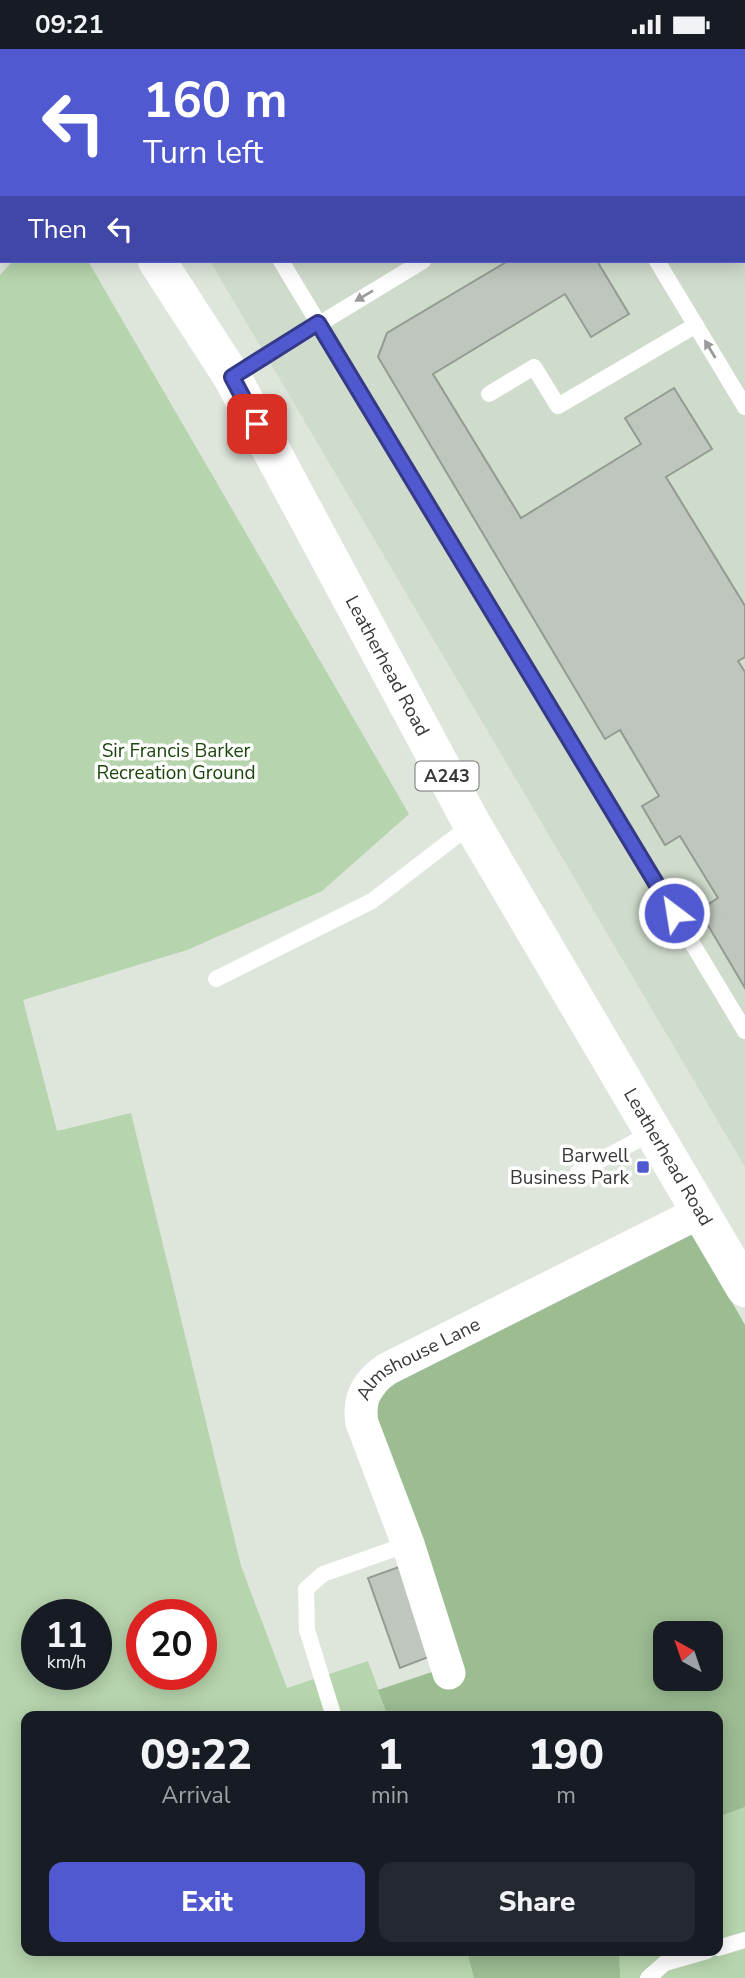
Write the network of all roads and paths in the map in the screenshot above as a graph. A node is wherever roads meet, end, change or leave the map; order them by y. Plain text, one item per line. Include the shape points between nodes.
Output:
1 (158, 263) edge
2 (282, 263) edge
3 (420, 263) edge
4 (658, 263) edge
5 (318, 323) junction
6 (696, 325) junction
7 (232, 377) junction
8 (489, 394) dead end
9 (745, 407) edge
10 (472, 824) junction
11 (216, 979) dead end
12 (745, 1031) edge
13 (653, 1132) junction
14 (578, 1172) dead end
15 (700, 1212) junction
16 (745, 1288) edge
17 (408, 1544) junction
18 (449, 1673) dead end
19 (332, 1711) edge
20 (745, 1940) edge
21 (723, 1947) edge
22 (690, 1956) edge
23 (648, 1978) edge

1 - 7 highway, Leatherhead Road / A243
2 - 5 lane
3 -> 5 lane
4 - 6 lane
5 - 7 lane
5 - 12 lane
6 - 8 lane via 558,406 534,367
9 -> 6 lane
7 - 10 highway, Leatherhead Road / A243
10 - 11 lane via 372,901
10 - 13 highway, Leatherhead Road / A243
13 - 14 lane
13 - 15 highway, Leatherhead Road / A243
15 - 16 highway, Leatherhead Road / A243
15 - 17 street, Almshouse Lane via 375,1377 359,1405 362,1423
17 - 18 street, Almshouse Lane
17 - 19 lane via 323,1574 306,1589 307,1630
20 - 21 lane
22 - 23 lane via 665,1963

